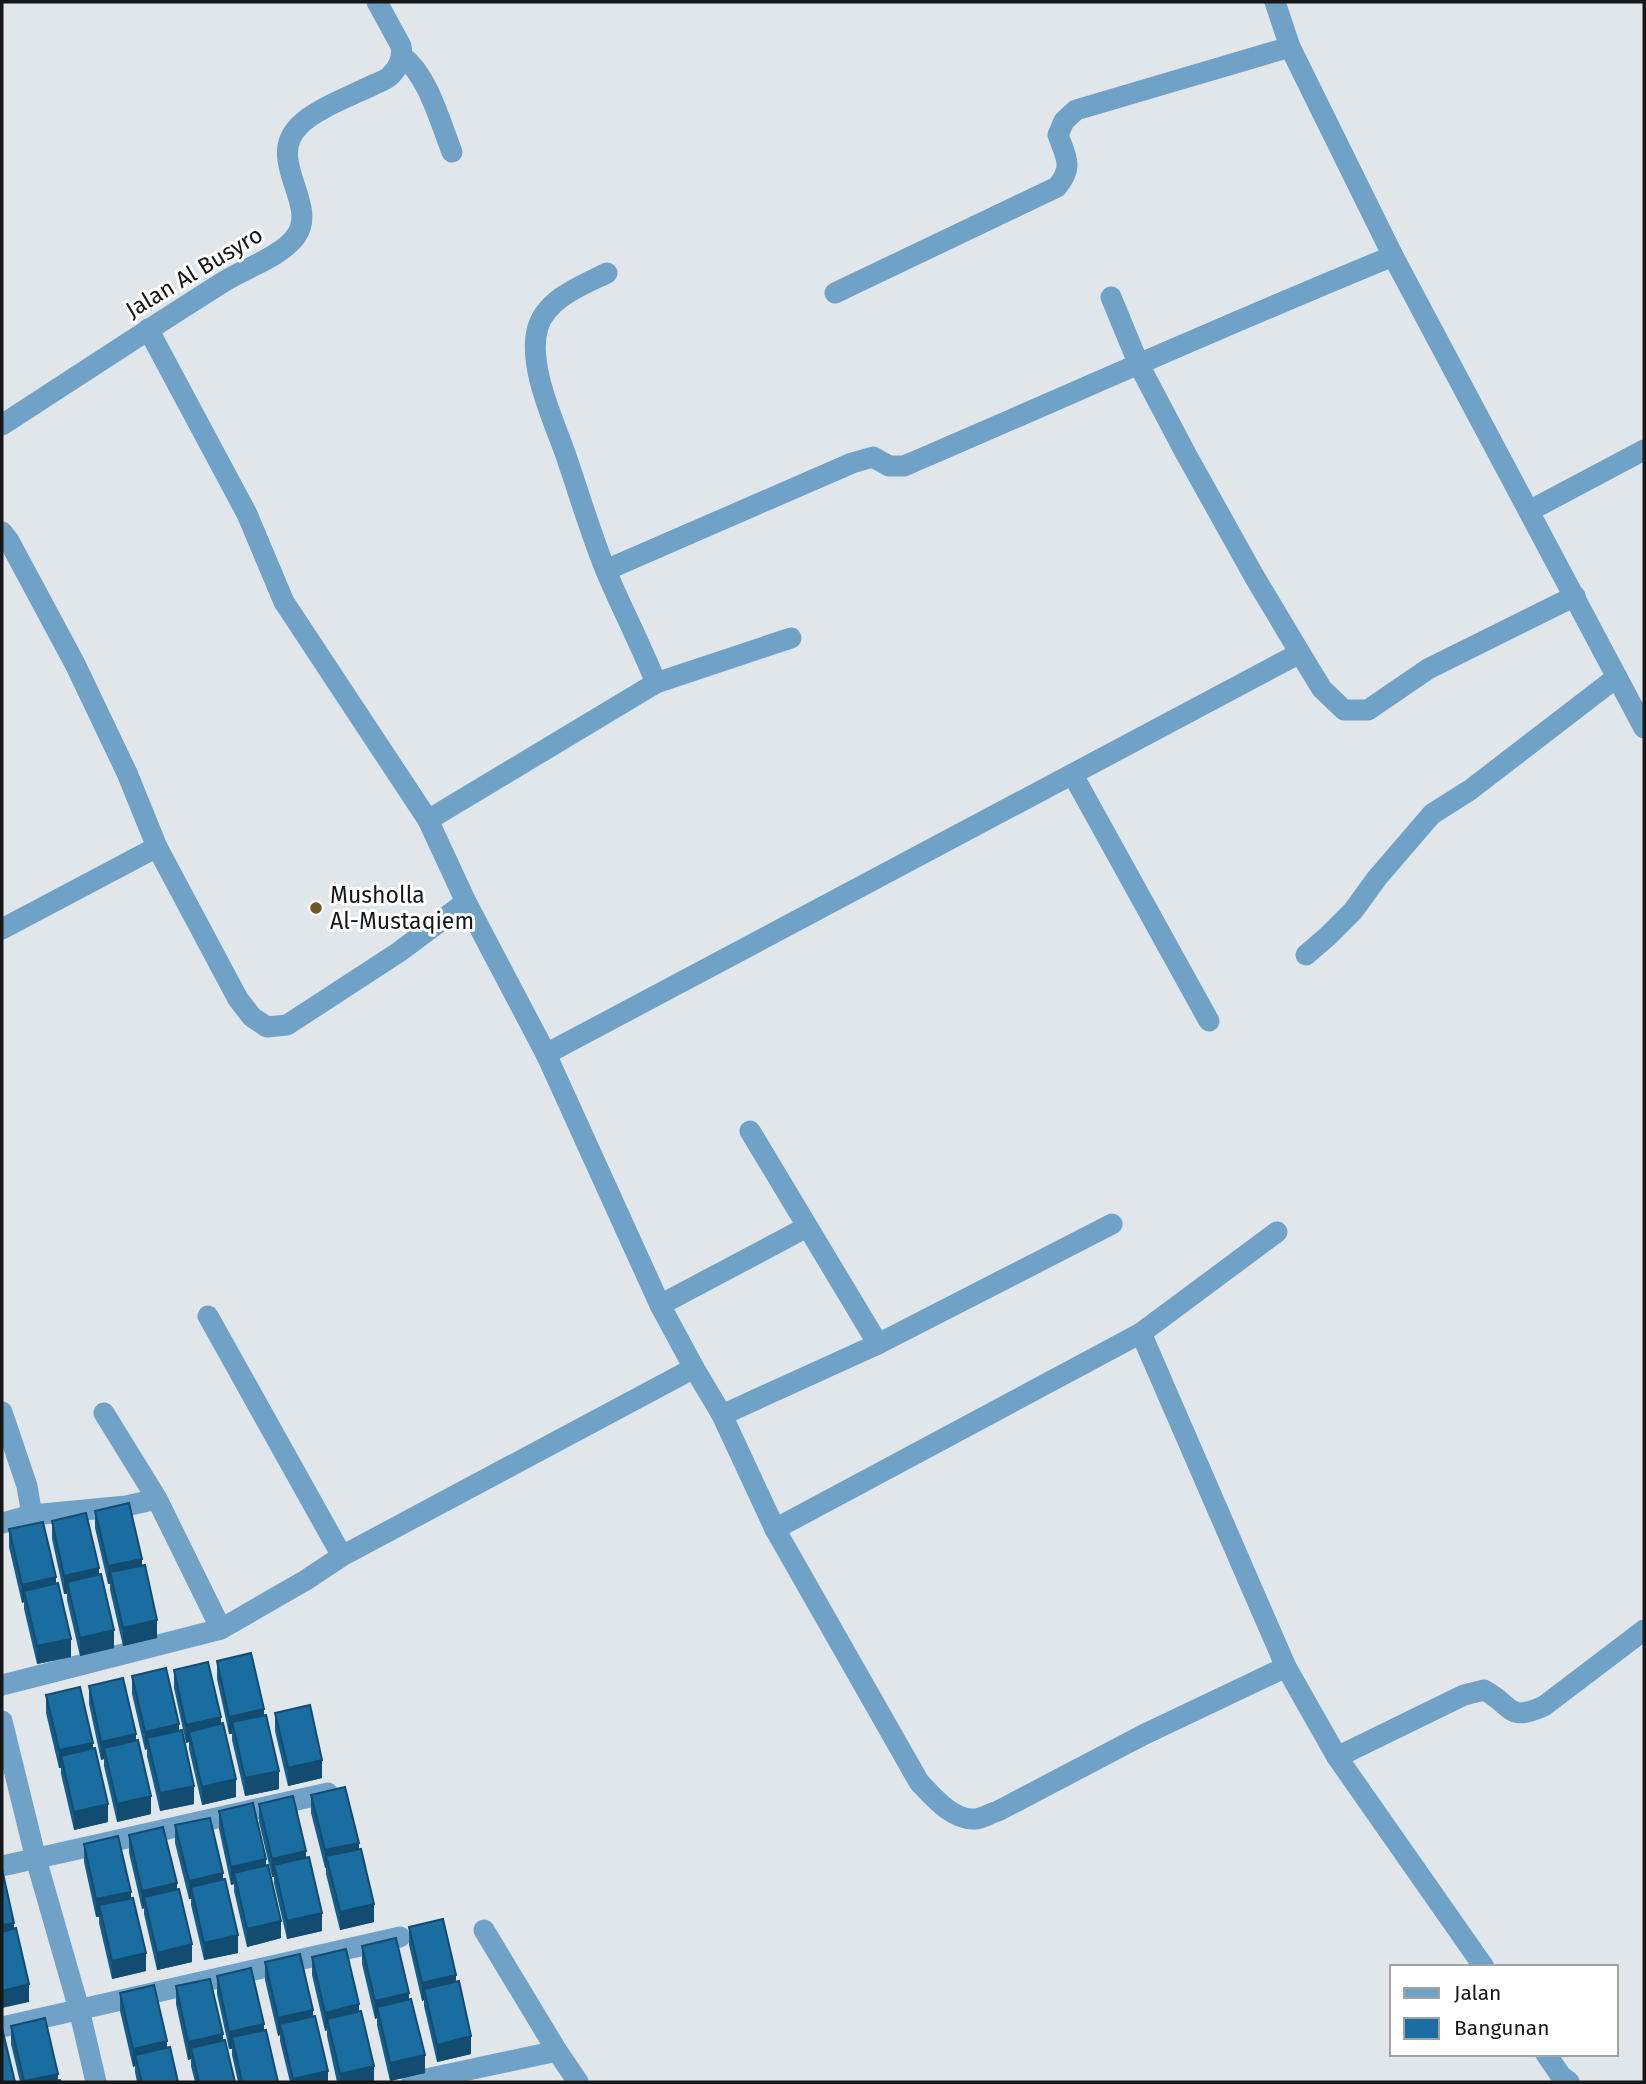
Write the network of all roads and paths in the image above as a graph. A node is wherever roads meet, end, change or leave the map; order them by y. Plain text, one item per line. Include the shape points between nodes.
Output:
1 (377, 2) edge
2 (1275, 2) edge
3 (1290, 47) junction
4 (402, 56) junction
5 (452, 152) dead end
6 (1393, 256) junction
7 (607, 273) dead end
8 (835, 293) dead end
9 (1111, 297) dead end
10 (148, 329) junction
11 (1139, 366) junction
12 (2, 425) edge
13 (1644, 450) edge
14 (1529, 511) junction
15 (2, 532) edge
16 (606, 570) junction
17 (1575, 596) junction
18 (791, 638) dead end
19 (1300, 653) junction
20 (1617, 677) junction
21 (656, 683) junction
22 (1644, 728) edge
23 (1073, 775) junction
24 (428, 820) junction
25 (157, 847) junction
26 (466, 902) junction
27 (2, 929) edge
28 (1306, 954) dead end
29 (1209, 1021) dead end
30 (546, 1054) junction
31 (750, 1131) dead end
32 (1112, 1224) dead end
33 (807, 1227) junction
34 (1277, 1232) dead end
35 (660, 1305) junction
36 (208, 1316) dead end
37 (1141, 1333) junction
38 (878, 1344) junction
39 (694, 1368) junction
40 (2, 1412) edge
41 (104, 1413) dead end
42 (722, 1415) junction
43 (157, 1499) junction
44 (32, 1515) junction
45 (2, 1523) edge
46 (775, 1529) junction
47 (342, 1556) junction
48 (221, 1629) junction
49 (1644, 1630) edge
50 (1286, 1667) junction
51 (2, 1685) edge
52 (2, 1721) edge
53 (1337, 1757) junction
54 (328, 1793) edge
55 (36, 1859) junction
56 (2, 1866) edge
57 (484, 1930) dead end
58 (400, 1937) dead end
59 (1483, 1965) edge
60 (79, 2009) junction
61 (2, 2026) edge
62 (556, 2050) junction
63 (1547, 2056) edge
64 (96, 2082) edge
65 (412, 2082) edge
66 (578, 2082) edge
67 (1569, 2082) edge

1 - 4 street
2 - 3 street
3 - 6 street
3 - 8 street via 1076,110 1058,135 1068,163 1066,177 1056,187
4 - 5 street via 419,73
4 - 10 street, Jalan Al Busyro via 390,77 307,118 288,139 287,156 301,218 295,239
6 - 11 street
6 - 14 street
7 - 16 street via 552,305 538,328 536,351 552,417
9 - 11 street
10 - 12 street, Jalan Al Busyro
10 - 24 street via 247,514 284,602
11 - 16 street via 904,466 889,467 873,457 852,463
11 - 19 street
13 - 14 street
14 - 17 street
15 - 25 street via 75,664
16 - 21 street
17 - 19 street via 1427,668 1368,710 1344,710 1322,689
17 - 20 street
18 - 21 street
19 - 23 street
20 - 22 street
20 - 28 street via 1432,814 1353,911
21 - 24 street
23 - 29 street
23 - 30 street
24 - 26 street
25 - 26 street via 237,999 267,1027 287,1025
25 - 27 street
26 - 30 street
30 - 35 street
31 - 33 street
32 - 38 street
33 - 35 street
33 - 38 street
34 - 37 street
35 - 39 street
36 - 47 street
37 - 46 street
37 - 50 street
38 - 42 street
39 - 42 street
39 - 47 street
40 - 44 street
41 - 43 street
42 - 46 street
43 - 44 street
43 - 48 street
44 - 45 street
46 - 50 street via 919,1782 939,1803 960,1815 976,1819 998,1811
47 - 48 street
48 - 51 street
49 - 53 street via 1544,1706 1526,1714 1511,1711 1484,1690 1464,1695
50 - 53 street
52 - 55 street
53 - 59 street
54 - 55 street
55 - 56 street
55 - 60 street
57 - 62 street
58 - 60 street
60 - 61 street
60 - 64 street
62 - 65 street
62 - 66 street
63 - 67 street

